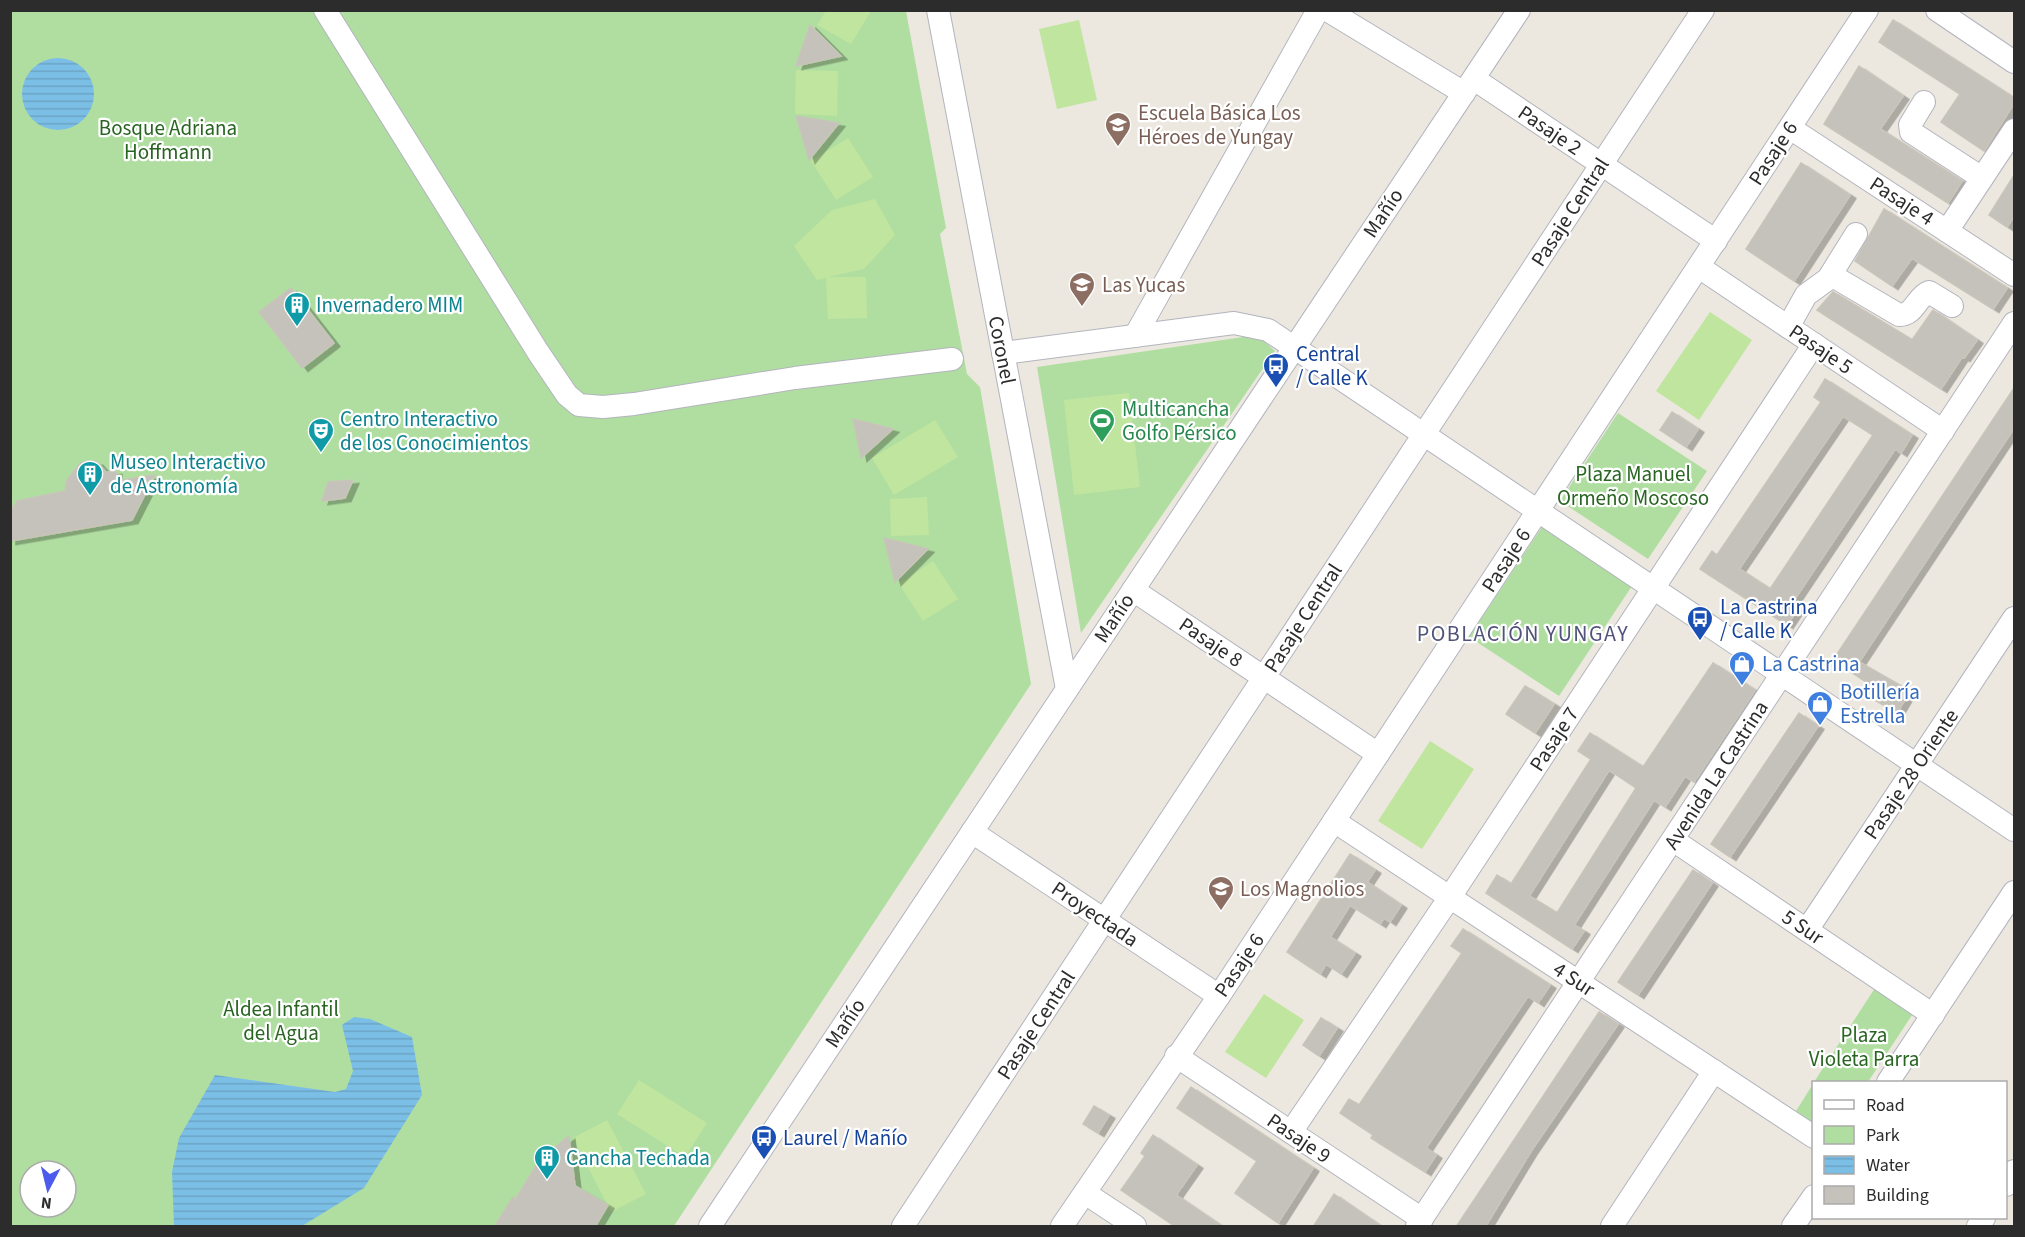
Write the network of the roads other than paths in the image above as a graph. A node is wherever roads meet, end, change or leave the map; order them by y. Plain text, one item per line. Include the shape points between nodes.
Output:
1 (325, 10) edge
2 (938, 10) edge
3 (1318, 10) edge
4 (1327, 10) edge
5 (1520, 10) edge
6 (1703, 10) edge
7 (1867, 10) edge
8 (1937, 10) edge
9 (2013, 59) edge
10 (1469, 86) junction
11 (1924, 102) dead end
12 (1790, 128) junction
13 (2014, 130) edge
14 (1602, 164) junction
15 (1982, 178) junction
16 (1947, 231) junction
17 (1856, 234) dead end
18 (1716, 241) junction
19 (1699, 267) junction
20 (1831, 275) junction
21 (2014, 275) edge
22 (1952, 306) dead end
23 (2014, 323) edge
24 (1788, 327) junction
25 (1135, 336) junction
26 (1814, 344) junction
27 (1294, 347) junction
28 (1003, 353) junction
29 (952, 359) dead end
30 (1943, 431) junction
31 (1424, 434) junction
32 (1538, 511) junction
33 (1653, 588) junction
34 (1133, 590) junction
35 (2014, 618) edge
36 (1782, 675) junction
37 (1264, 678) junction
38 (1067, 689) junction
39 (1378, 754) junction
40 (1917, 765) junction
41 (1334, 821) junction
42 (2014, 830) edge
43 (972, 832) junction
44 (1673, 840) junction
45 (2014, 892) edge
46 (1449, 897) junction
47 (1104, 920) junction
48 (1807, 930) junction
49 (1579, 982) junction
50 (1219, 996) junction
51 (1933, 1014) junction
52 (1176, 1056) junction
53 (1714, 1071) junction
54 (1889, 1081) edge
55 (1291, 1132) junction
56 (1812, 1136) edge
57 (1085, 1193) junction
58 (1812, 1199) edge
59 (1419, 1223) edge
60 (710, 1227) edge
61 (903, 1227) edge
62 (1062, 1227) edge
63 (1135, 1227) edge
64 (1612, 1227) edge
65 (1793, 1227) edge

1 - 29 street via 538,352 567,395 579,405 634,404 795,378
2 - 28 street, Coronel
3 - 25 street
4 - 10 street, Pasaje 2
5 - 10 street, Mañío
6 - 14 street, Pasaje Central
7 - 12 street, Pasaje 6
8 - 9 street
10 - 14 street, Pasaje 2
10 - 27 street, Mañío
11 - 15 street via 1910,125 1911,132
12 - 16 street, Pasaje 4
12 - 18 street, Pasaje 6
13 - 15 street
14 - 18 street, Pasaje 2
14 - 31 street, Pasaje Central
15 - 16 street
16 - 21 street, Pasaje 4
17 - 20 street
18 - 19 street, Pasaje 6
19 - 24 street, Pasaje 5
19 - 32 street, Pasaje 6
20 - 22 street via 1899,315 1911,312 1923,294 1929,292
20 - 24 street via 1823,286 1806,295
23 - 30 street, Avenida La Castrina
24 - 26 street, Pasaje 5
25 - 27 street via 1245,323 1268,330
25 - 28 street
26 - 30 street, Pasaje 5
26 - 33 street, Pasaje 7
27 - 31 street
27 - 34 street, Mañío
28 - 38 street, Coronel
30 - 36 street, Avenida La Castrina
31 - 32 street
31 - 37 street, Pasaje Central
32 - 33 street
32 - 39 street, Pasaje 6
33 - 36 street
33 - 46 street, Pasaje 7
34 - 37 street, Pasaje 8
34 - 38 street, Mañío
35 - 40 street, Pasaje 28 Oriente
36 - 40 street
36 - 44 street, Avenida La Castrina
37 - 39 street, Pasaje 8
37 - 47 street, Pasaje Central
38 - 43 street, Mañío
39 - 41 street, Pasaje 6
40 - 42 street
40 - 48 street, Pasaje 28 Oriente
41 - 46 street, 4 Sur
41 - 50 street, Pasaje 6
43 - 47 street, Proyectada
43 - 60 street, Mañío
44 - 48 street, 5 Sur
44 - 49 street, Avenida La Castrina
45 - 51 street
46 - 49 street, 4 Sur
46 - 55 street, Pasaje 7
47 - 50 street, Proyectada
47 - 61 street, Pasaje Central
48 - 51 street, 5 Sur
49 - 53 street, 4 Sur
49 - 59 street, Avenida La Castrina
50 - 52 street, Pasaje 6
51 - 54 street
52 - 55 street, Pasaje 9
52 - 57 street, Pasaje 6
53 - 56 street, 4 Sur
53 - 64 street
55 - 59 street, Pasaje 9
57 - 62 street, Pasaje 6
57 - 63 street
58 - 65 street

